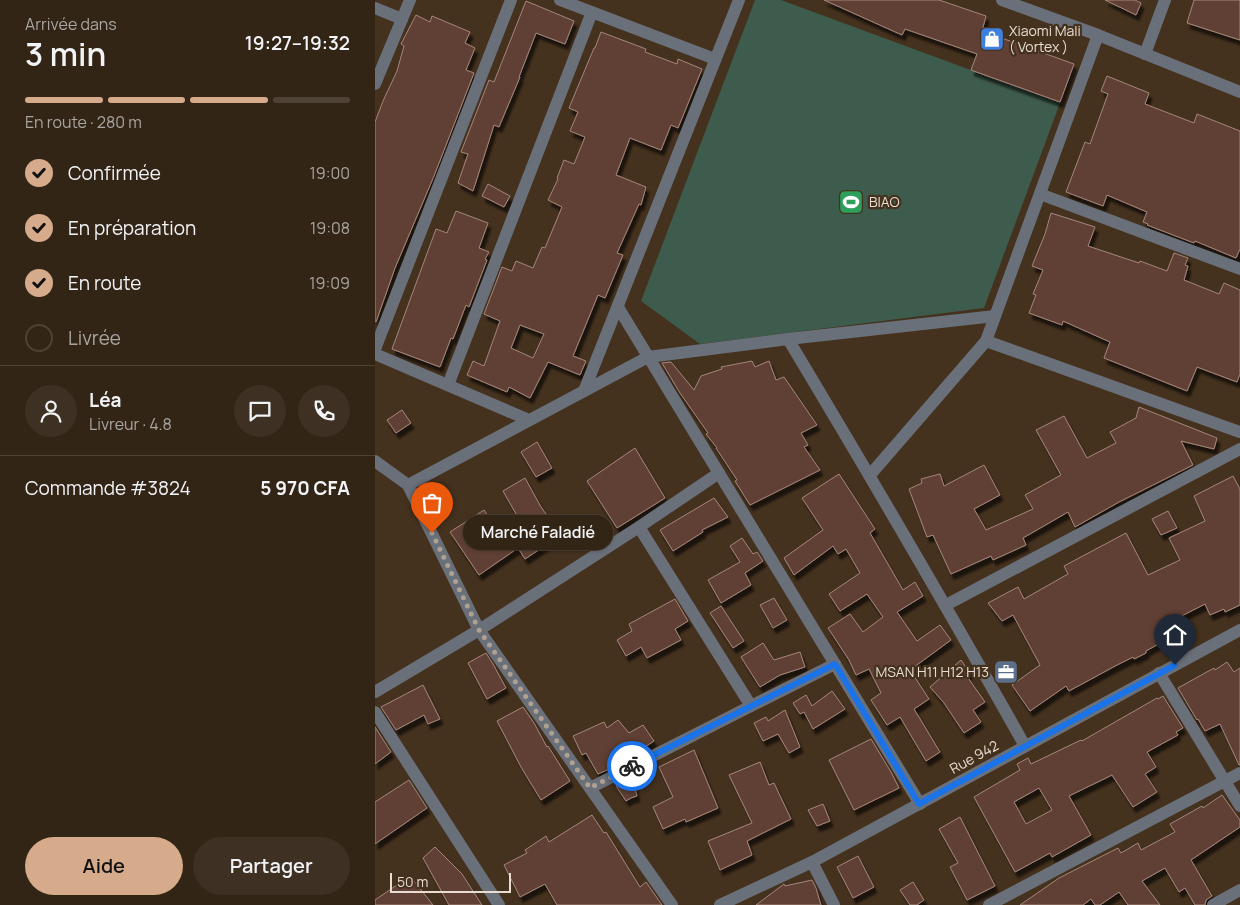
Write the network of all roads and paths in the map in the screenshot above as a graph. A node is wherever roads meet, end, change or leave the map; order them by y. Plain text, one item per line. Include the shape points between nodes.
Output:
1 (410, 0) edge
2 (511, 0) edge
3 (560, 0) edge
4 (739, 0) edge
5 (1002, 0) edge
6 (1165, 0) edge
7 (375, 8) edge
8 (592, 12) junction
9 (402, 19) junction
10 (1098, 35) junction
11 (1145, 54) junction
12 (715, 59) junction
13 (375, 84) edge
14 (1240, 92) edge
15 (1040, 194) junction
16 (1240, 270) edge
17 (618, 307) junction
18 (995, 316) junction
19 (788, 340) junction
20 (986, 341) junction
21 (375, 349) edge
22 (375, 354) edge
23 (648, 357) junction
24 (448, 385) junction
25 (584, 391) junction
26 (529, 420) junction
27 (1240, 432) edge
28 (1240, 450) edge
29 (375, 461) edge
30 (719, 473) junction
31 (870, 475) junction
32 (408, 485) junction
33 (639, 527) junction
34 (945, 605) junction
35 (479, 630) junction
36 (1240, 630) edge
37 (835, 664) junction
38 (1159, 674) junction
39 (375, 692) edge
40 (751, 706) junction
41 (375, 712) edge
42 (1025, 746) junction
43 (1240, 772) edge
44 (1225, 780) junction
45 (590, 788) junction
46 (919, 804) junction
47 (1240, 806) edge
48 (812, 862) junction
49 (1240, 890) edge
50 (499, 905) edge
51 (672, 905) edge
52 (720, 905) edge
53 (834, 905) edge
54 (989, 905) edge
55 (1213, 905) edge

1 - 9 street
2 - 21 street
3 - 8 street
4 - 12 street
5 - 10 street
6 - 11 street
7 - 9 street
8 - 12 street
8 - 24 street
9 - 13 street
10 - 11 street
10 - 15 street
11 - 14 street
12 - 17 street
15 - 16 street
15 - 18 street
17 - 23 street
17 - 25 street
18 - 19 street
18 - 20 street
19 - 23 street
19 - 31 street
20 - 27 street
20 - 31 street
22 - 24 street
23 - 25 street
23 - 30 street
24 - 26 street
25 - 26 street
26 - 32 street
28 - 34 street
29 - 32 street
30 - 33 street
30 - 37 street
31 - 34 street
32 - 35 street
33 - 35 street
33 - 40 street
34 - 42 street
35 - 39 street
35 - 45 street
36 - 38 street, Rue 942
37 - 40 street
37 - 46 street
38 - 42 street, Rue 942
38 - 44 street
40 - 45 street
41 - 50 street
42 - 46 street, Rue 942
43 - 44 street
44 - 47 street
44 - 54 street
45 - 51 street
46 - 48 street, Rue 942
48 - 52 street, Rue 942
48 - 53 street
49 - 55 street

